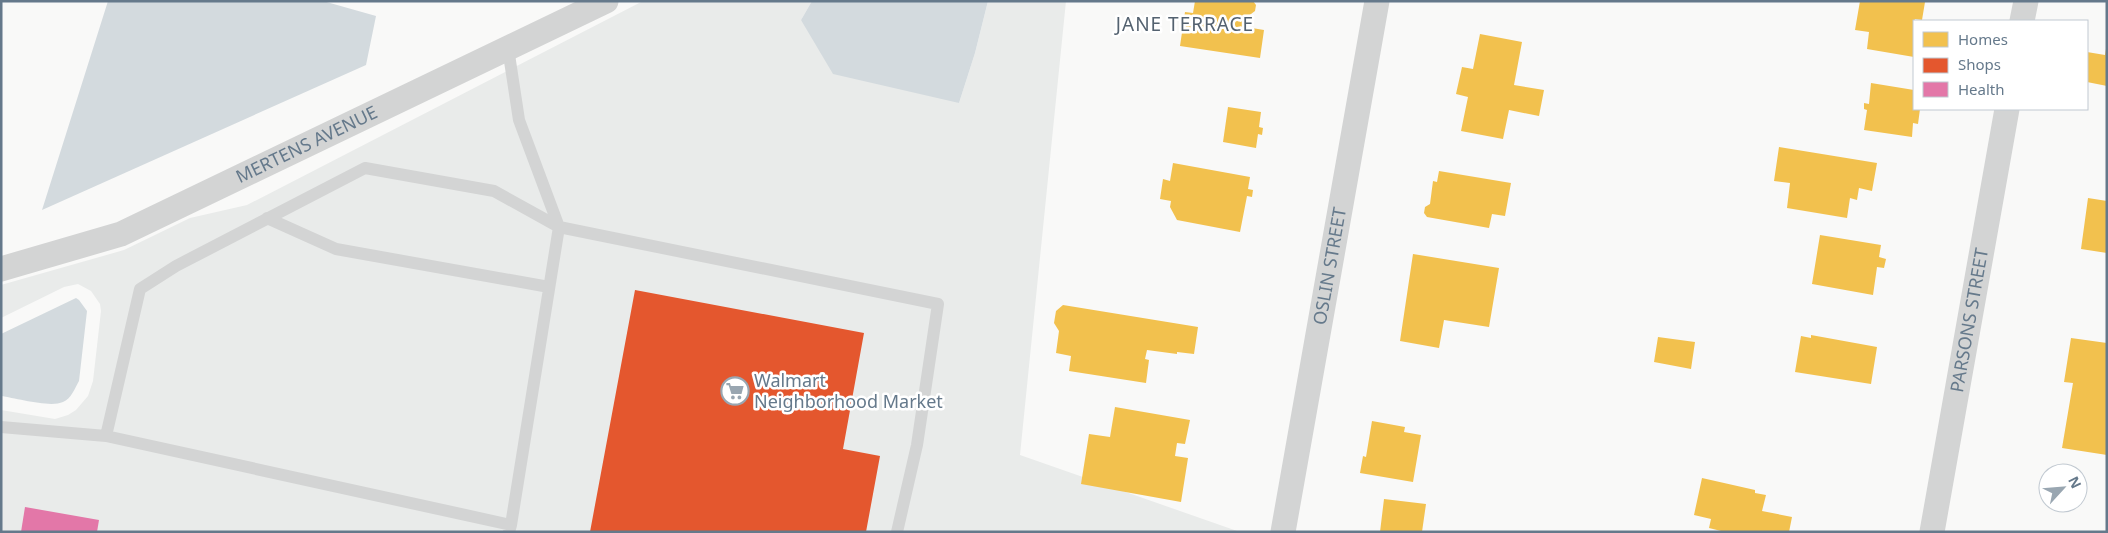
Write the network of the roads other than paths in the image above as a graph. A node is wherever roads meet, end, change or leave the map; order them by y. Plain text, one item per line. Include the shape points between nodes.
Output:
1 (606, 1) edge
2 (1377, 1) edge
3 (2026, 1) edge
4 (2022, 20) edge
5 (508, 48) junction
6 (2007, 110) edge
7 (268, 218) junction
8 (559, 227) junction
9 (1, 269) edge
10 (550, 286) junction
11 (1, 427) edge
12 (106, 436) junction
13 (510, 528) edge
14 (897, 532) edge
15 (1283, 532) edge
16 (1932, 532) edge

1 - 5 street, MERTENS AVENUE
2 - 15 street, OSLIN STREET
3 - 4 street
5 - 8 lane via 519,120
5 - 9 street, MERTENS AVENUE via 121,234
6 - 16 street, PARSONS STREET
7 - 8 lane via 365,168 494,191
7 - 10 lane via 336,249
7 - 12 lane via 176,266 140,289
8 - 10 lane
8 - 14 lane via 938,304 917,445
10 - 13 lane
11 - 12 lane
12 - 13 lane

